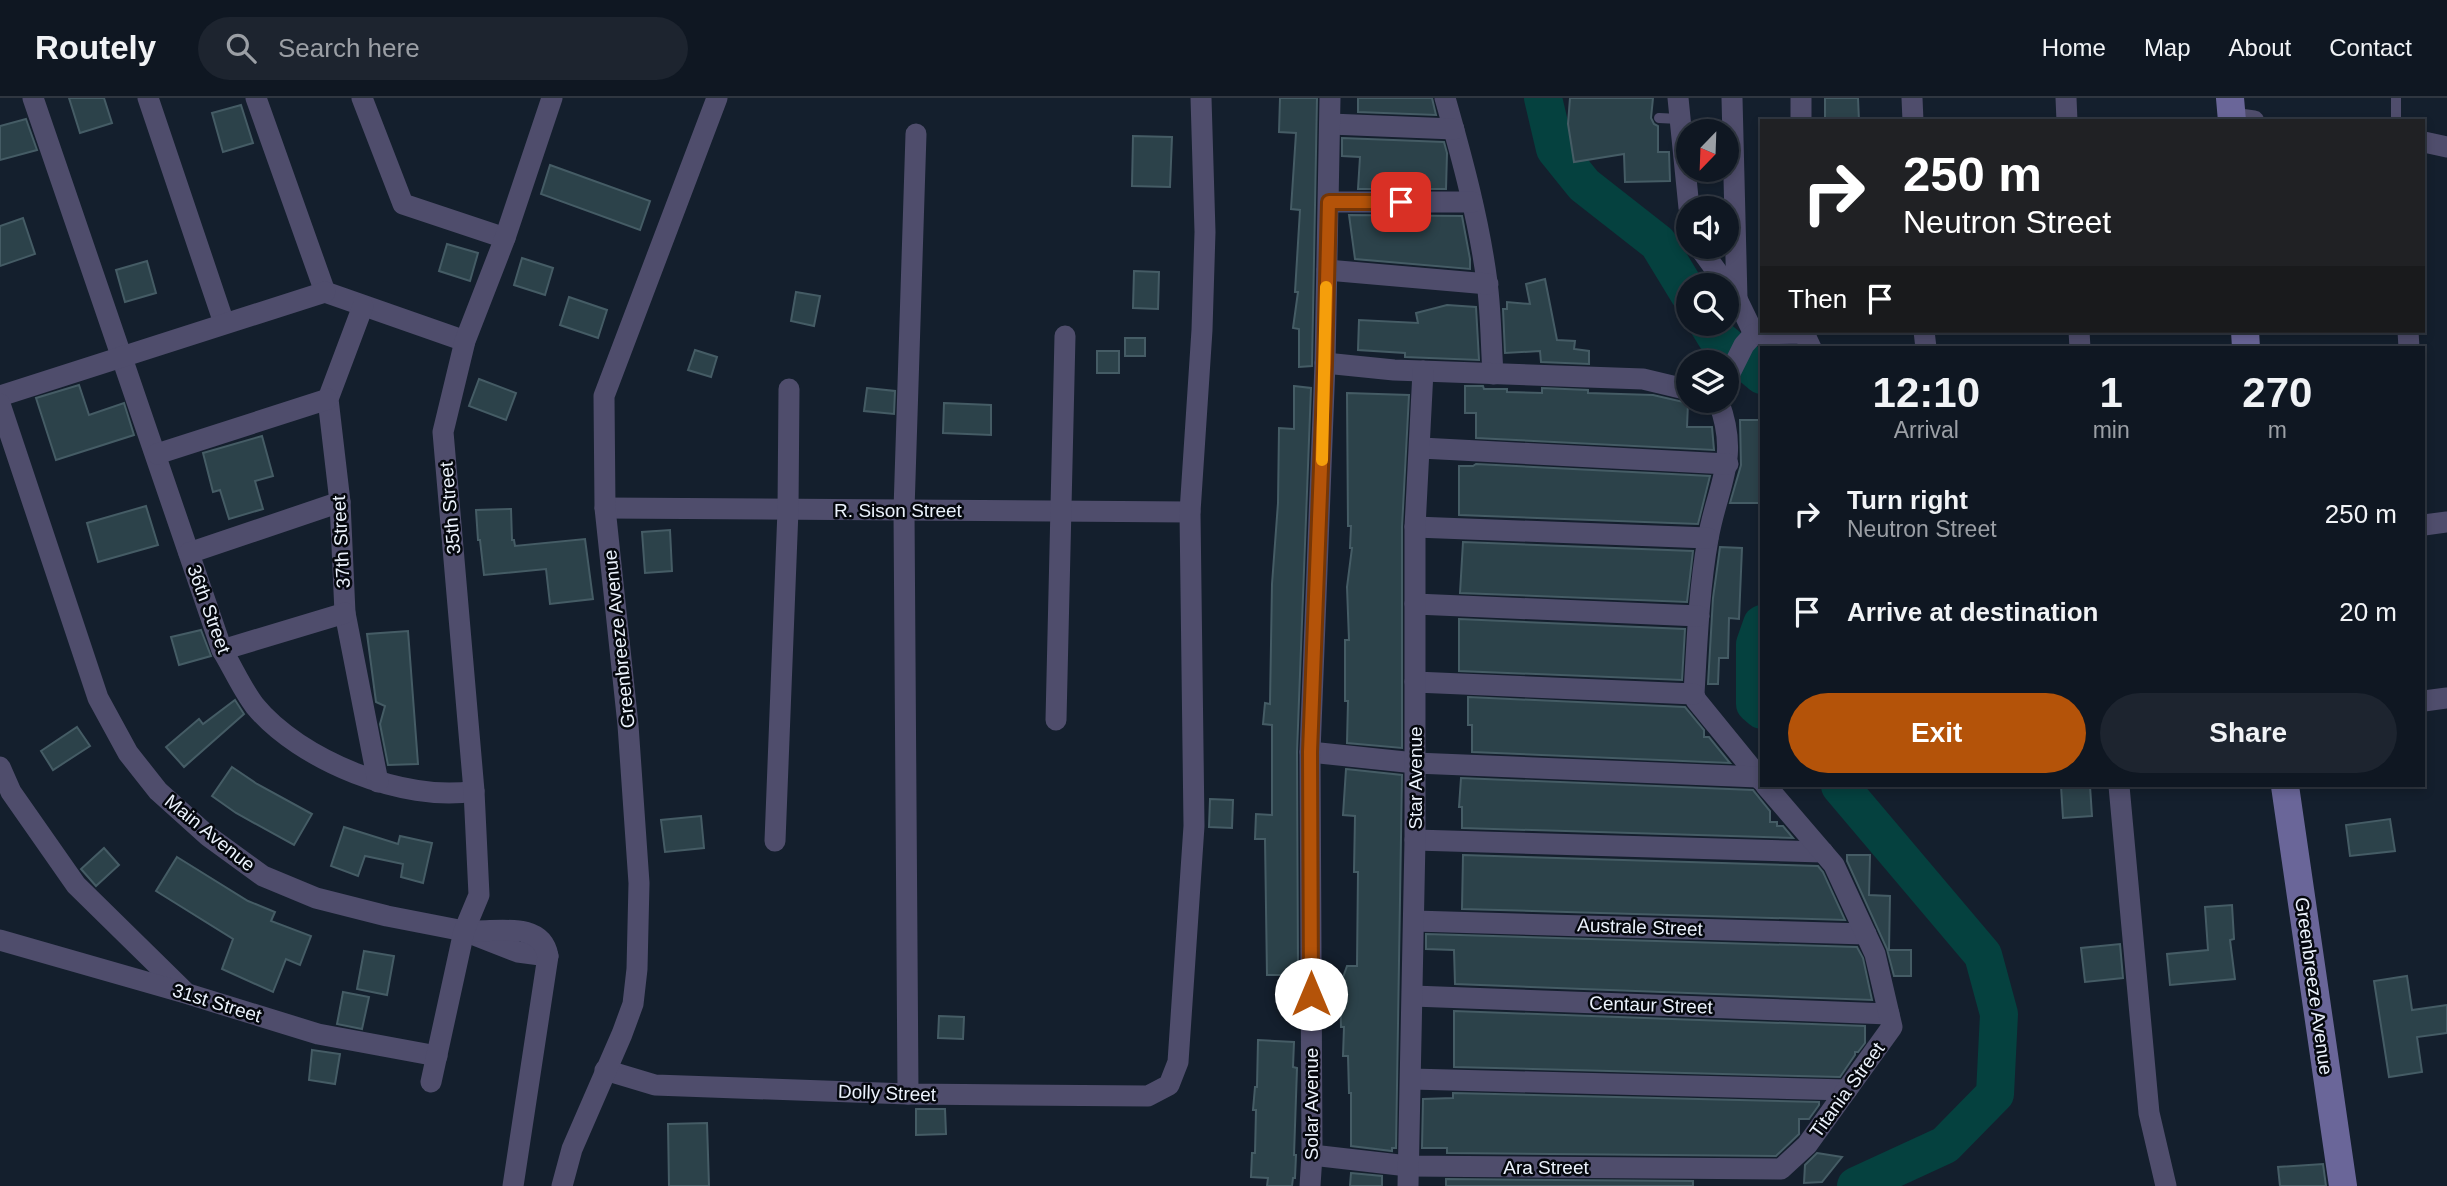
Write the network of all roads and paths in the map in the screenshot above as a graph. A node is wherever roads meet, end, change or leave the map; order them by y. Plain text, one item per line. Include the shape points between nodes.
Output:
1 (33, 98) edge
2 (148, 98) edge
3 (256, 98) edge
4 (362, 98) edge
5 (717, 98) edge
6 (1201, 98) edge
7 (1330, 98) edge
8 (1445, 98) edge
9 (1732, 98) edge
10 (1801, 98) edge
11 (1912, 98) edge
12 (2066, 98) edge
13 (2396, 98) edge
14 (548, 99) edge
15 (1672, 112) edge
16 (1801, 119) edge
17 (1913, 119) edge
18 (2067, 119) edge
19 (2396, 119) edge
20 (1330, 124) junction
21 (1454, 129) junction
22 (916, 134) dead end
23 (2425, 142) edge
24 (2447, 147) edge
25 (1687, 196) edge
26 (1329, 202) junction
27 (1472, 202) junction
28 (505, 238) junction
29 (1326, 270) junction
30 (1736, 273) edge
31 (1488, 284) junction
32 (325, 292) junction
33 (363, 306) junction
34 (1739, 306) edge
35 (224, 323) junction
36 (1065, 336) dead end
37 (1806, 337) edge
38 (1749, 339) junction
39 (465, 341) junction
40 (120, 357) junction
41 (1739, 357) edge
42 (1325, 363) junction
43 (1423, 371) junction
44 (1493, 374) junction
45 (1676, 385) edge
46 (789, 389) dead end
47 (0, 396) edge
48 (328, 399) junction
49 (0, 404) edge
50 (1722, 413) edge
51 (1421, 448) junction
52 (157, 454) junction
53 (1728, 464) junction
54 (340, 502) junction
55 (605, 508) junction
56 (788, 510) junction
57 (904, 510) junction
58 (1060, 510) junction
59 (1190, 512) junction
60 (2447, 522) edge
61 (2425, 525) edge
62 (1415, 527) junction
63 (1708, 538) junction
64 (189, 553) junction
65 (1415, 604) junction
66 (345, 613) junction
67 (1699, 616) junction
68 (222, 650) junction
69 (1415, 682) junction
70 (1694, 694) junction
71 (2425, 701) edge
72 (2446, 703) edge
73 (1056, 720) dead end
74 (1310, 752) junction
75 (1415, 762) junction
76 (0, 767) edge
77 (1760, 779) edge
78 (1760, 781) edge
79 (378, 782) junction
80 (1767, 787) edge
81 (2119, 787) edge
82 (2284, 787) edge
83 (474, 791) junction
84 (775, 841) dead end
85 (1415, 841) junction
86 (1823, 852) junction
87 (1414, 921) junction
88 (464, 931) junction
89 (1866, 934) junction
90 (0, 940) edge
91 (185, 993) junction
92 (1413, 996) junction
93 (1889, 1014) junction
94 (437, 1056) junction
95 (605, 1070) junction
96 (1411, 1079) junction
97 (431, 1082) dead end
98 (1847, 1090) junction
99 (908, 1094) junction
100 (1312, 1155) junction
101 (1780, 1169) joint
102 (1408, 1176) edge
103 (1714, 1177) edge
104 (513, 1186) edge
105 (562, 1186) edge
106 (1310, 1186) edge
107 (2166, 1186) edge
108 (2343, 1186) edge

1 - 40 street, 36th Street
2 - 35 street
3 - 32 street
4 - 28 street via 403,204
5 - 55 street, Greenbreeze Avenue via 604,396
6 - 59 street via 1205,232
7 - 20 street, Solar Avenue
8 - 21 street
9 - 30 street
10 - 16 street
11 - 17 street
12 - 18 street
13 - 19 lane
14 - 28 street, 35th Street
15 - 25 street
20 - 21 street
20 - 26 street, Solar Avenue
21 - 27 street
22 - 57 street
23 - 24 street
26 - 27 street
26 - 29 street, Solar Avenue
27 - 31 street
28 - 39 street, 35th Street
29 - 31 street
29 - 42 street, Solar Avenue
31 - 44 street
32 - 33 street
32 - 35 street
33 - 39 street
33 - 48 street, 37th Street
34 - 38 street
35 - 40 street
36 - 58 street
37 - 38 street
38 - 41 street
39 - 83 street, 35th Street via 443,432
40 - 47 street
40 - 52 street, 36th Street
42 - 43 street
42 - 74 street, Solar Avenue
43 - 44 street
43 - 51 street, Star Avenue
44 - 45 street via 1643,379
46 - 56 street
48 - 52 street
48 - 54 street, 37th Street
49 - 88 street, Main Avenue via 98,698 128,753 158,791 208,836 263,876 316,898
50 - 53 street via 1727,426
51 - 53 street
51 - 62 street, Star Avenue
52 - 64 street, 36th Street
53 - 63 street
54 - 64 street
54 - 66 street, 37th Street
55 - 56 street, R. Sison Street
55 - 95 street, Greenbreeze Avenue via 639,883 633,1004
56 - 57 street, R. Sison Street
56 - 84 street
57 - 58 street, R. Sison Street
57 - 99 street
58 - 59 street, R. Sison Street
58 - 73 street
59 - 99 street, Dolly Street via 1195,826 1178,1062 1169,1085 1148,1096
60 - 61 street
62 - 63 street
62 - 65 street, Star Avenue
63 - 67 street
64 - 68 street, 36th Street
65 - 67 street
65 - 69 street, Star Avenue
66 - 68 street
66 - 79 street, 37th Street
67 - 70 street
68 - 79 street, 36th Street via 255,705 289,739
69 - 70 street
69 - 75 street, Star Avenue
70 - 77 street
71 - 72 street
74 - 75 street
74 - 100 street, Solar Avenue
75 - 78 street
75 - 85 street, Star Avenue
76 - 91 street via 11,792 76,884
79 - 83 street, 36th Street via 452,794
80 - 86 street
81 - 107 street via 2149,1113
82 - 108 street, Greenbreeze Avenue
83 - 88 street, 35th Street via 479,895
85 - 86 street
85 - 87 street, Star Avenue
86 - 89 street via 1834,865
87 - 89 street, Australe Street
87 - 92 street, Star Avenue
88 - 94 street
88 - 104 street, Main Avenue via 517,952 548,956
89 - 93 street
90 - 91 street, 31st Street
91 - 94 street, 31st Street via 318,1034
92 - 93 street, Centaur Street
92 - 96 street, Star Avenue
93 - 98 street, Titania Street via 1892,1027
94 - 97 street
95 - 99 street, Dolly Street via 655,1085
95 - 105 street, Greenbreeze Avenue
96 - 98 street
96 - 102 street, Star Avenue
98 - 101 street, Titania Street via 1807,1145
100 - 102 street, Ara Street
100 - 106 street, Solar Avenue
101 - 103 street, Ara Street
102 - 103 street, Ara Street

